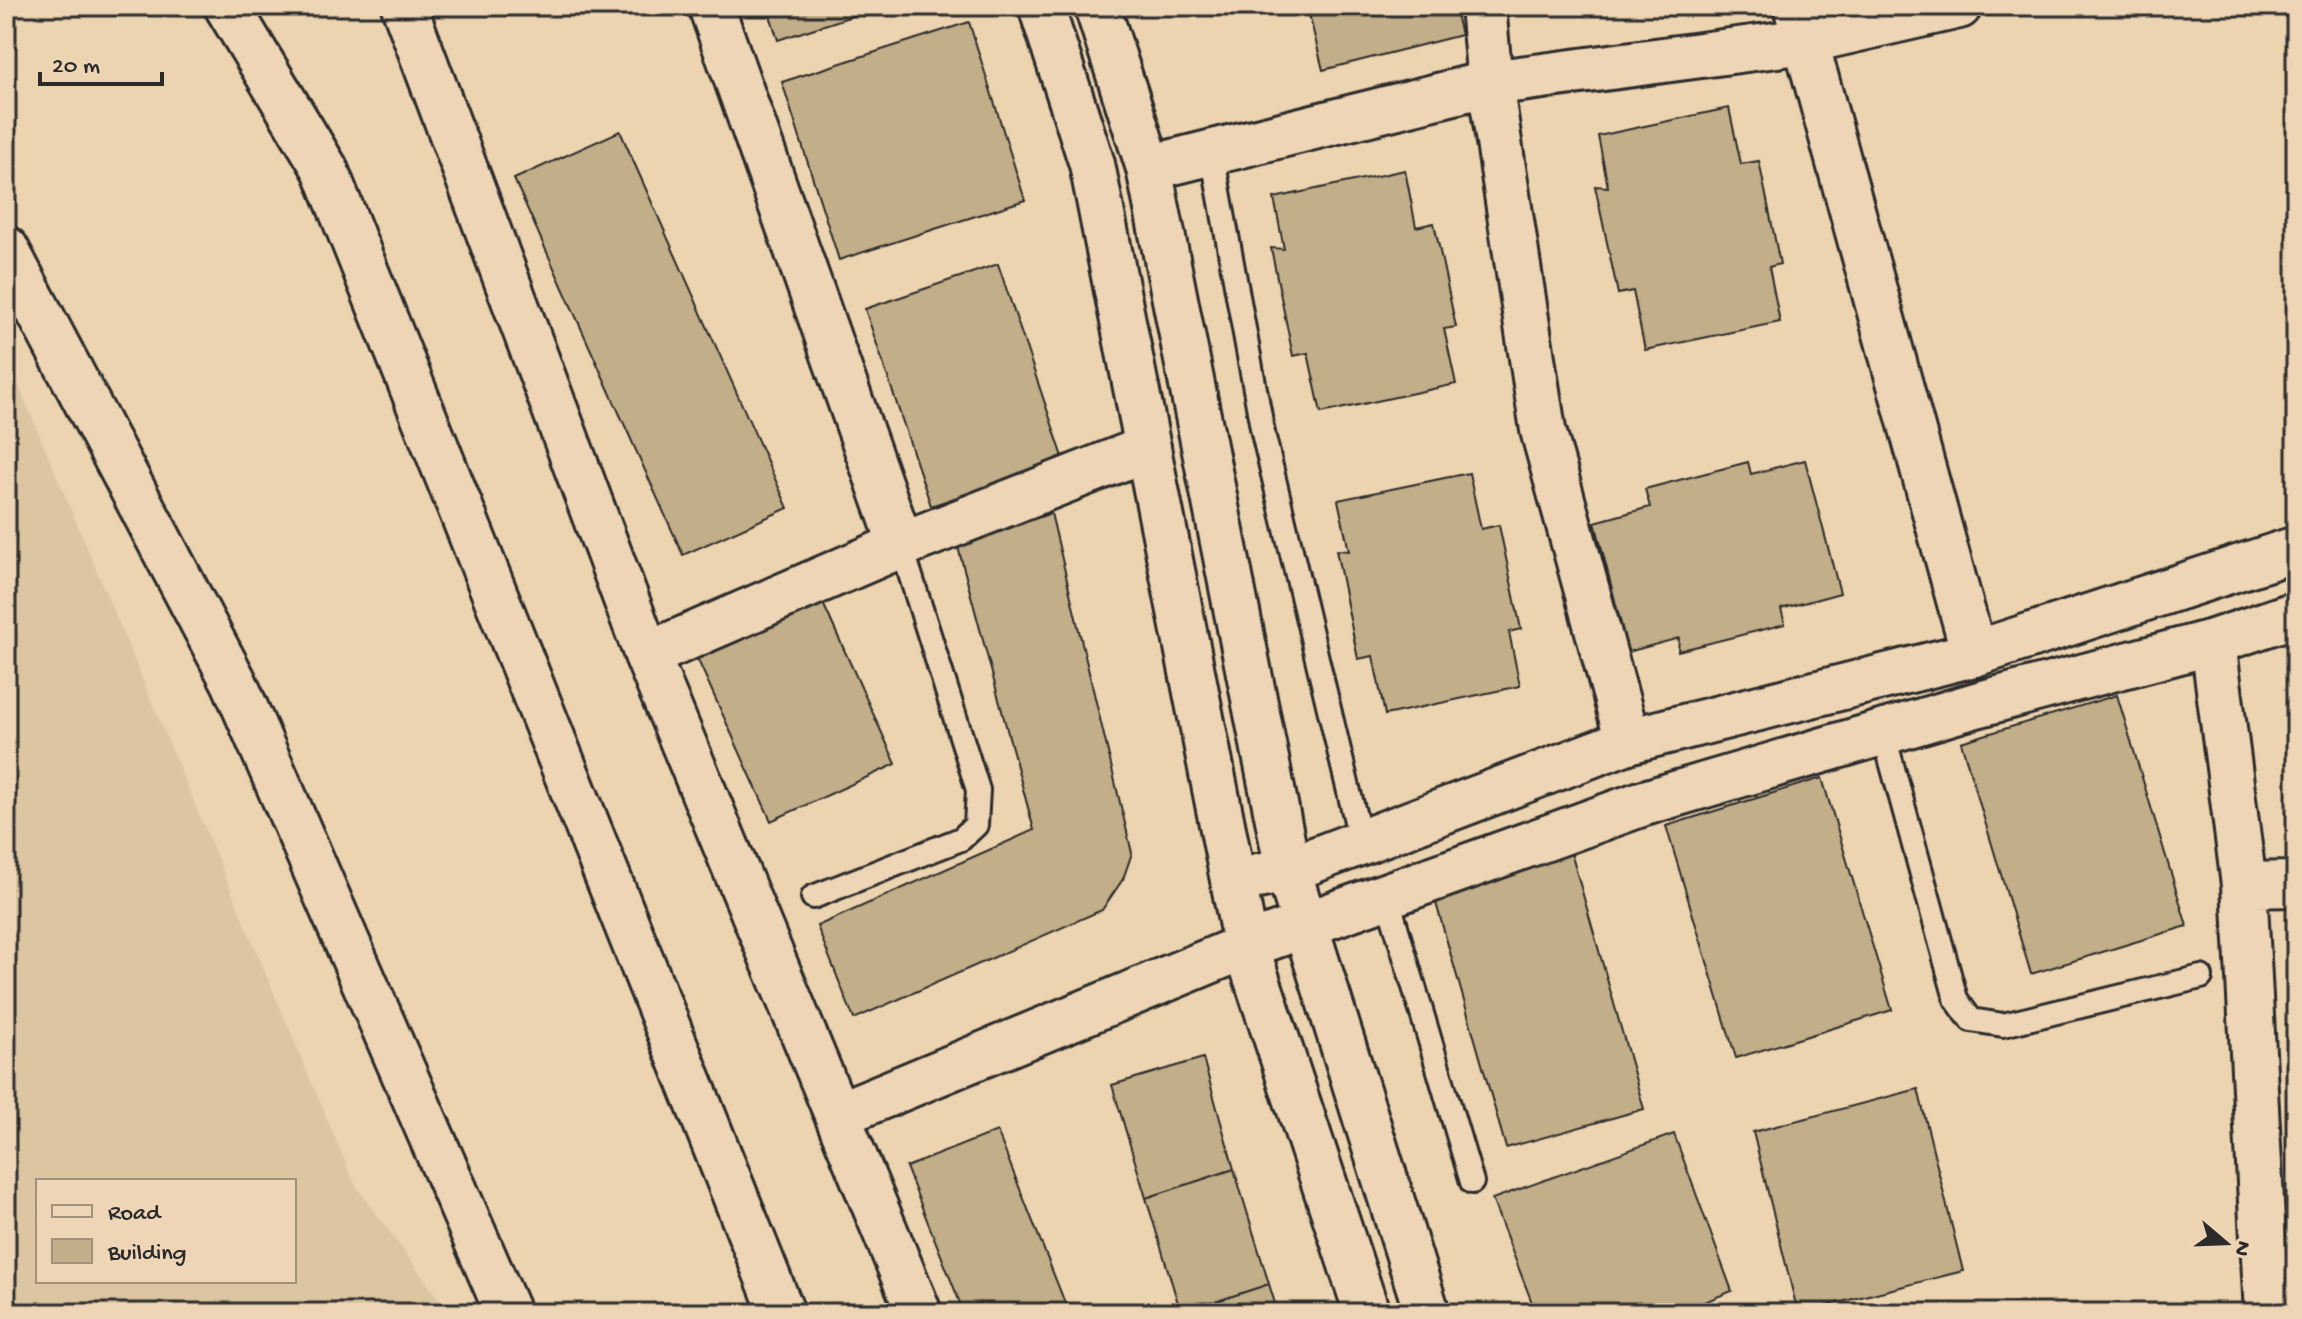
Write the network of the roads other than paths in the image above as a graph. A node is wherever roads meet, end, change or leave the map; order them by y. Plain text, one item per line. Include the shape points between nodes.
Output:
1 (227, 6) edge
2 (711, 6) edge
3 (1041, 6) edge
4 (1097, 6) edge
5 (1483, 6) edge
6 (1959, 6) edge
7 (409, 8) edge
8 (1801, 23) edge
9 (1490, 83) junction
10 (1212, 153) junction
11 (1149, 168) junction
12 (6, 249) edge
13 (1148, 448) junction
14 (901, 545) junction
15 (2296, 549) edge
16 (2296, 614) edge
17 (2213, 642) junction
18 (1974, 654) junction
19 (647, 655) junction
20 (1883, 732) junction
21 (1628, 741) junction
22 (1361, 842) junction
23 (1288, 870) junction
24 (1232, 881) junction
25 (2296, 884) edge
26 (2244, 885) junction
27 (1387, 896) junction
28 (813, 897) dead end
29 (1306, 926) junction
30 (1246, 946) junction
31 (2201, 977) dead end
32 (837, 1115) junction
33 (1472, 1182) dead end
34 (508, 1313) edge
35 (782, 1313) edge
36 (919, 1313) edge
37 (1367, 1313) edge
38 (1427, 1313) edge
39 (2267, 1313) edge

1 - 35 street via 325,169
2 - 14 street
3 - 13 street via 1092,164
4 - 11 street
5 - 9 street
6 - 8 street
7 - 19 street
8 - 9 street
8 - 18 street
9 - 10 street
9 - 21 street via 1543,430
10 - 11 street
10 - 22 lane via 1263,433
11 - 23 street
12 - 34 street via 234,682
13 - 14 street
13 - 24 street
14 - 19 street
14 - 28 lane via 978,790 976,825 961,839
15 - 18 street
16 - 17 street
17 - 20 street
17 - 26 street
18 - 21 street
19 - 32 street
20 - 27 street via 1641,804
20 - 31 lane via 1956,999 1971,1020 2003,1025
21 - 22 street
22 - 23 street
23 - 24 street
23 - 29 street
24 - 30 street
25 - 26 street
26 - 39 street
27 - 29 street
27 - 33 lane
29 - 30 street
29 - 38 street
30 - 32 street
30 - 37 street
32 - 36 street

